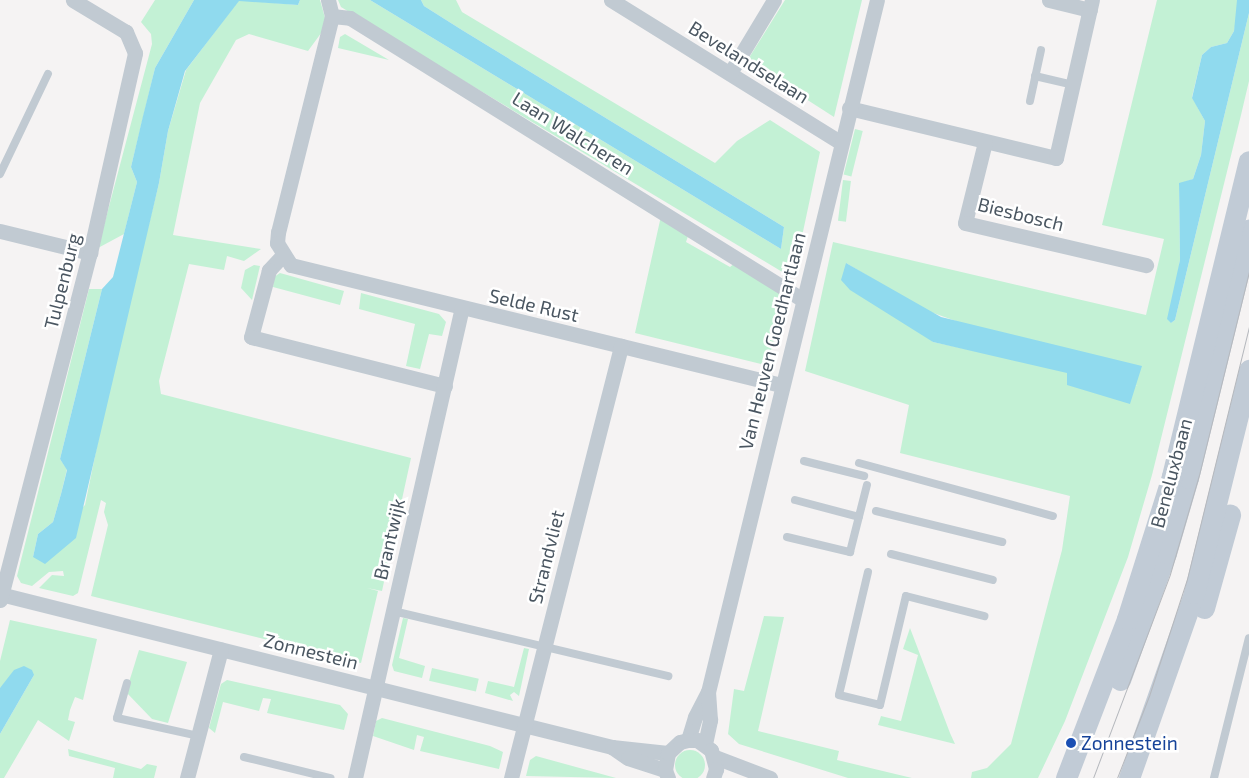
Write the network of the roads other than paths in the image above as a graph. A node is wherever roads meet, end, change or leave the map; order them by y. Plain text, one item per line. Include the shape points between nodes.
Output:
1 (73, 0) edge
2 (328, 0) edge
3 (611, 0) edge
4 (774, 0) edge
5 (877, 0) edge
6 (1049, 0) edge
7 (1091, 5) edge
8 (332, 16) junction
9 (1041, 50) dead end
10 (730, 73) junction
11 (48, 74) dead end
12 (1036, 76) junction
13 (1073, 85) junction
14 (1030, 102) dead end
15 (849, 108) junction
16 (840, 142) junction
17 (985, 142) junction
18 (1249, 160) edge
19 (0, 174) edge
20 (1249, 229) edge
21 (0, 231) edge
22 (90, 253) junction
23 (282, 255) junction
24 (1146, 265) dead end
25 (1224, 294) junction
26 (802, 300) junction
27 (462, 308) junction
28 (621, 346) junction
29 (1249, 370) edge
30 (781, 385) junction
31 (444, 386) junction
32 (1249, 433) edge
33 (804, 461) dead end
34 (859, 464) dead end
35 (864, 476) dead end
36 (867, 486) dead end
37 (795, 500) dead end
38 (876, 511) dead end
39 (1053, 516) dead end
40 (859, 517) junction
41 (787, 537) dead end
42 (1002, 542) dead end
43 (891, 554) dead end
44 (868, 572) dead end
45 (993, 580) dead end
46 (0, 596) edge
47 (393, 611) junction
48 (984, 616) dead end
49 (1249, 638) edge
50 (544, 647) junction
51 (221, 649) junction
52 (668, 676) dead end
53 (127, 683) dead end
54 (376, 688) junction
55 (708, 692) junction
56 (524, 725) junction
57 (198, 736) junction
58 (688, 740) junction
59 (705, 744) junction
60 (612, 747) junction
61 (668, 753) junction
62 (244, 757) dead end
63 (715, 757) junction
64 (667, 774) edge
65 (187, 778) edge
66 (330, 778) edge
67 (355, 778) edge
68 (512, 778) edge
69 (713, 778) edge
70 (770, 778) edge
71 (1066, 778) edge
72 (1082, 778) edge
73 (1129, 778) edge
74 (1144, 778) edge
75 (1214, 778) edge

1 - 22 street, Tulpenburg via 126,32 135,53
2 - 8 street
3 - 10 street, Bevelandselaan
4 - 10 street
5 - 15 street, Van Heuven Goedhartlaan
6 - 7 street
7 - 13 street
8 - 23 street via 278,232 277,243
8 - 26 street, Laan Walcheren via 350,18
9 - 12 lane
10 - 16 street, Bevelandselaan
11 - 19 lane
12 - 13 lane
12 - 14 lane
13 - 17 street via 1056,158
15 - 16 street, Van Heuven Goedhartlaan
15 - 17 street
16 - 26 street, Van Heuven Goedhartlaan
17 - 24 street, Biesbosch via 965,223
18 - 25 street, Beneluxbaan
20 - 25 street, Beneluxbaan
21 - 22 street
22 - 46 street, Tulpenburg
23 - 27 street, Selde Rust via 305,271
23 - 31 street via 269,270 251,337
25 - 71 street, Beneluxbaan via 1150,549 1098,700
25 - 72 street, Beneluxbaan via 1166,553
26 - 30 street, Van Heuven Goedhartlaan
27 - 28 street, Selde Rust
27 - 31 street, Brantwijk
28 - 30 street, Selde Rust
28 - 50 street, Strandvliet
29 - 73 street via 1194,593
30 - 55 street, Van Heuven Goedhartlaan
31 - 47 street, Brantwijk
32 - 74 street via 1217,568
33 - 35 lane
34 - 39 lane
36 - 40 lane
37 - 40 lane
38 - 42 lane
40 - 41 lane via 850,552
43 - 45 lane
44 - 48 lane via 839,695 880,705 906,596
46 - 51 street, Zonnestein
47 - 50 lane
47 - 54 street, Brantwijk
49 - 75 lane
50 - 52 lane
50 - 56 street, Strandvliet
51 - 54 street, Zonnestein
51 - 57 street
53 - 57 lane via 117,718
54 - 56 street, Zonnestein
54 - 67 street, Brantwijk
55 - 58 street, Van Heuven Goedhartlaan via 694,717
55 - 59 street, Van Heuven Goedhartlaan via 710,720
56 - 60 street, Zonnestein
56 - 68 street, Strandvliet
57 - 65 street
58 - 59 street
58 - 61 street via 680,742
59 - 63 street
60 - 61 street, Zonnestein
60 - 64 street, Zonnestein via 628,758
61 - 64 street
62 - 66 lane
63 - 69 street
63 - 70 street

